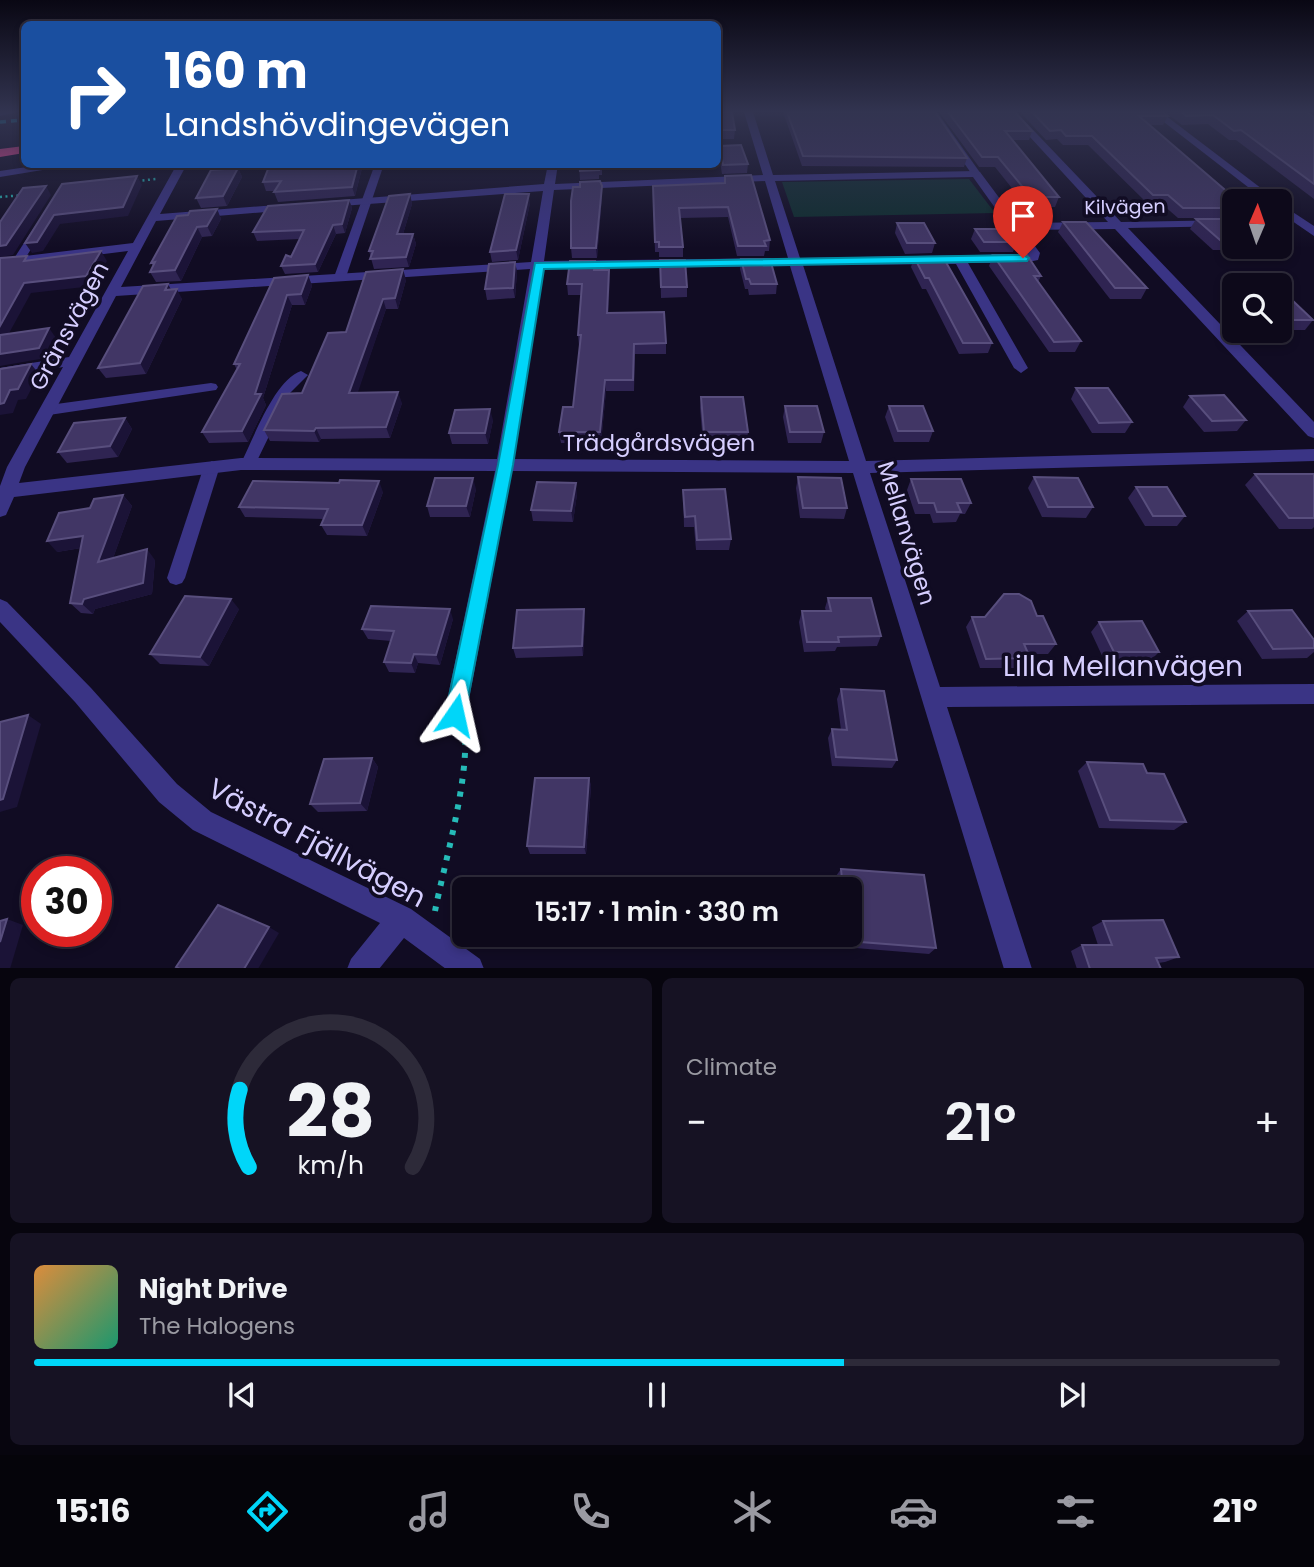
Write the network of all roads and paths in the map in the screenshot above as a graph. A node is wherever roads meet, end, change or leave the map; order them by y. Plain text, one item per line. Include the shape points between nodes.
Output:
1 (764, 157) edge
2 (964, 157) edge
3 (1053, 157) edge
4 (1215, 157) edge
5 (44, 168) edge
6 (379, 168) edge
7 (552, 168) edge
8 (179, 170) edge
9 (0, 174) edge
10 (976, 174) junction
11 (771, 178) junction
12 (134, 182) edge
13 (550, 187) junction
14 (1257, 189) edge
15 (24, 194) edge
16 (0, 197) edge
17 (367, 201) junction
18 (313, 205) edge
19 (300, 206) edge
20 (46, 215) edge
21 (1292, 216) edge
22 (153, 218) junction
23 (1314, 221) edge
24 (1292, 222) edge
25 (1300, 222) junction
26 (1222, 223) edge
27 (1117, 225) junction
28 (1016, 227) junction
29 (1314, 232) edge
30 (137, 246) junction
31 (19, 260) junction
32 (796, 260) junction
33 (960, 260) junction
34 (0, 263) edge
35 (539, 265) junction
36 (340, 277) junction
37 (112, 292) junction
38 (74, 361) junction
39 (1021, 368) dead end
40 (0, 373) edge
41 (301, 374) dead end
42 (211, 387) dead end
43 (49, 410) junction
44 (1314, 432) edge
45 (1314, 455) edge
46 (248, 465) junction
47 (505, 465) junction
48 (212, 466) junction
49 (860, 467) junction
50 (6, 491) junction
51 (0, 510) edge
52 (176, 578) dead end
53 (0, 608) edge
54 (1314, 694) edge
55 (932, 698) junction
56 (455, 715) joint
57 (401, 919) junction
58 (430, 938) junction
59 (361, 968) edge
60 (470, 968) edge
61 (1018, 968) edge

1 - 11 street, Mellanvägen
2 - 10 lane
3 - 27 street
4 - 14 street
5 - 9 street
6 - 17 lane
7 - 13 street
8 - 12 path
8 - 22 street, Gränsvägen
10 - 11 street
10 - 28 street
11 - 13 street
11 - 32 street, Mellanvägen
13 - 17 street
13 - 35 street
15 - 16 path
17 - 18 street
17 - 36 lane
19 - 22 street
20 - 31 lane
21 - 25 street
22 - 30 street, Gränsvägen
23 - 25 street
24 - 25 street
25 - 29 street
26 - 27 street, Kilvägen
27 - 28 street, Kilvägen
27 - 44 street
28 - 33 street via 1034,257
30 - 31 street
30 - 37 street, Gränsvägen
31 - 34 street
32 - 33 street
32 - 35 street
32 - 49 street, Mellanvägen
33 - 39 street
35 - 36 street
35 - 47 street
36 - 37 street
37 - 38 street, Gränsvägen
38 - 40 street
38 - 43 street, Gränsvägen
41 - 46 lane via 284,391
42 - 43 lane
43 - 50 street, Gränsvägen
45 - 49 street, Trädgårdsvägen
46 - 47 street, Trädgårdsvägen
46 - 48 street, Trädgårdsvägen
47 - 49 street, Trädgårdsvägen
47 - 56 street
48 - 50 street, Trädgårdsvägen
48 - 52 lane
49 - 55 street, Mellanvägen
50 - 51 street, Gränsvägen
53 - 57 street, Västra Fjällvägen via 168,793 202,821
54 - 55 street, Lilla Mellanvägen
55 - 61 street, Mellanvägen
56 - 58 path via 463,724 466,748
57 - 58 street, Västra Fjällvägen
57 - 59 street
58 - 60 street, Västra Fjällvägen

